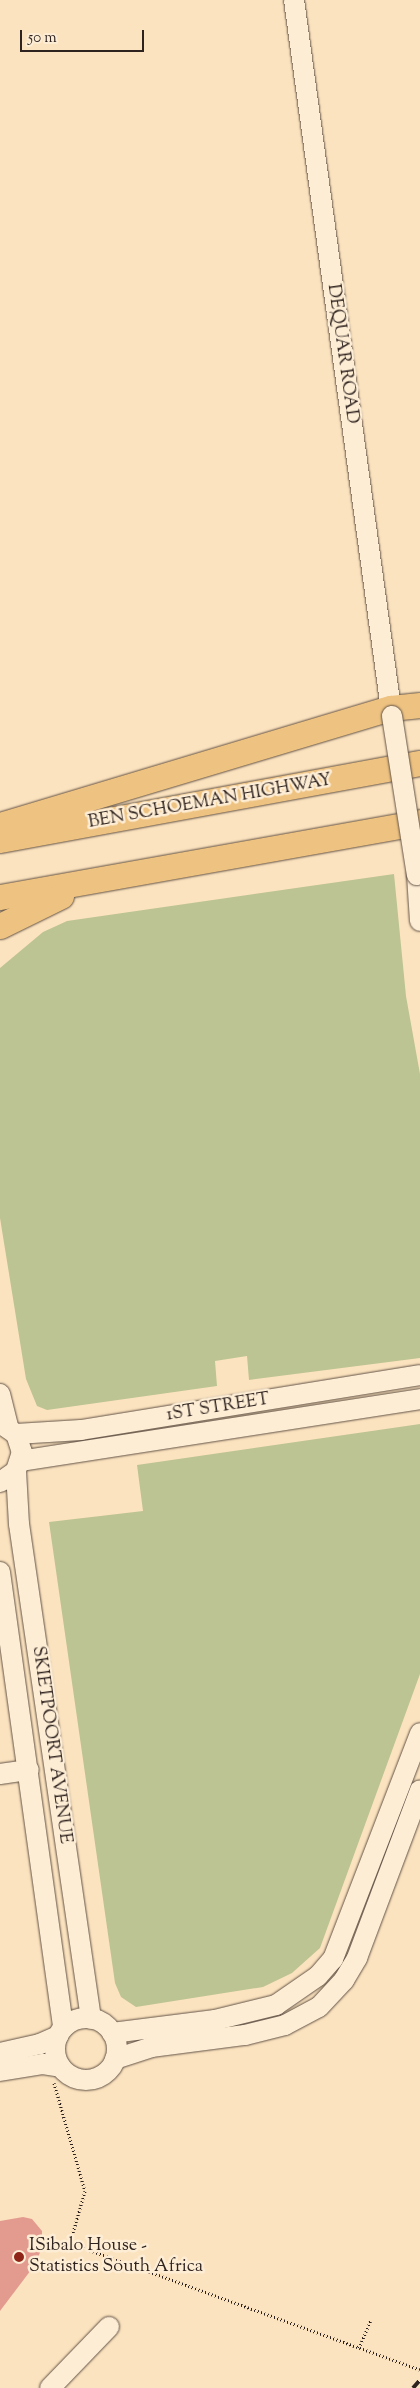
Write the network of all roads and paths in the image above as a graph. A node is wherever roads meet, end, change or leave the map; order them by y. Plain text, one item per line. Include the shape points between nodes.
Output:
1 (294, 0) edge
2 (420, 705) edge
3 (391, 712) junction
4 (420, 763) edge
5 (420, 822) edge
6 (0, 825) edge
7 (0, 840) edge
8 (106, 878) junction
9 (418, 881) edge
10 (0, 897) edge
11 (420, 921) edge
12 (0, 926) edge
13 (420, 1375) edge
14 (0, 1394) edge
15 (420, 1399) edge
16 (8, 1428) edge
17 (12, 1471) edge
18 (0, 1572) edge
19 (420, 1733) edge
20 (28, 1770) junction
21 (0, 1774) edge
22 (420, 1790) edge
23 (91, 2018) junction
24 (60, 2032) junction
25 (112, 2033) junction
26 (0, 2053) edge
27 (115, 2059) junction
28 (52, 2066) junction
29 (0, 2071) edge
30 (371, 2320) dead end
31 (109, 2326) dead end
32 (358, 2348) junction
33 (420, 2370) edge
34 (50, 2388) edge

1 - 3 street, DEQUAR ROAD
2 - 3 main road
3 - 6 main road
3 - 9 street, DEQUAR ROAD, bridge
4 - 7 main road, BEN SCHOEMAN HIGHWAY
5 - 8 main road
8 - 10 main road
8 - 12 main road via 43,903
9 - 11 street, DEQUAR ROAD
13 - 16 street, 1ST STREET via 81,1430
14 - 16 street
15 - 17 street, 1ST STREET
16 - 17 street, SKIETPOORT AVENUE via 22,1452
17 - 23 street, SKIETPOORT AVENUE
18 - 20 street, SKIETPOORT AVENUE
19 - 25 street via 333,1959 318,1976 276,2005 215,2020
20 - 21 street
20 - 24 street, SKIETPOORT AVENUE
22 - 27 street via 357,1958 344,1980 319,2007 285,2025 245,2035 151,2047
23 - 24 street via 71,2022
23 - 25 street via 103,2023
24 - 26 street via 40,2044
24 - 28 street
25 - 27 street
27 - 28 street via 108,2071 96,2078 83,2080
28 - 29 street
28 - 32 path via 85,2191 70,2243
30 - 32 path
31 - 34 street
32 - 33 path

